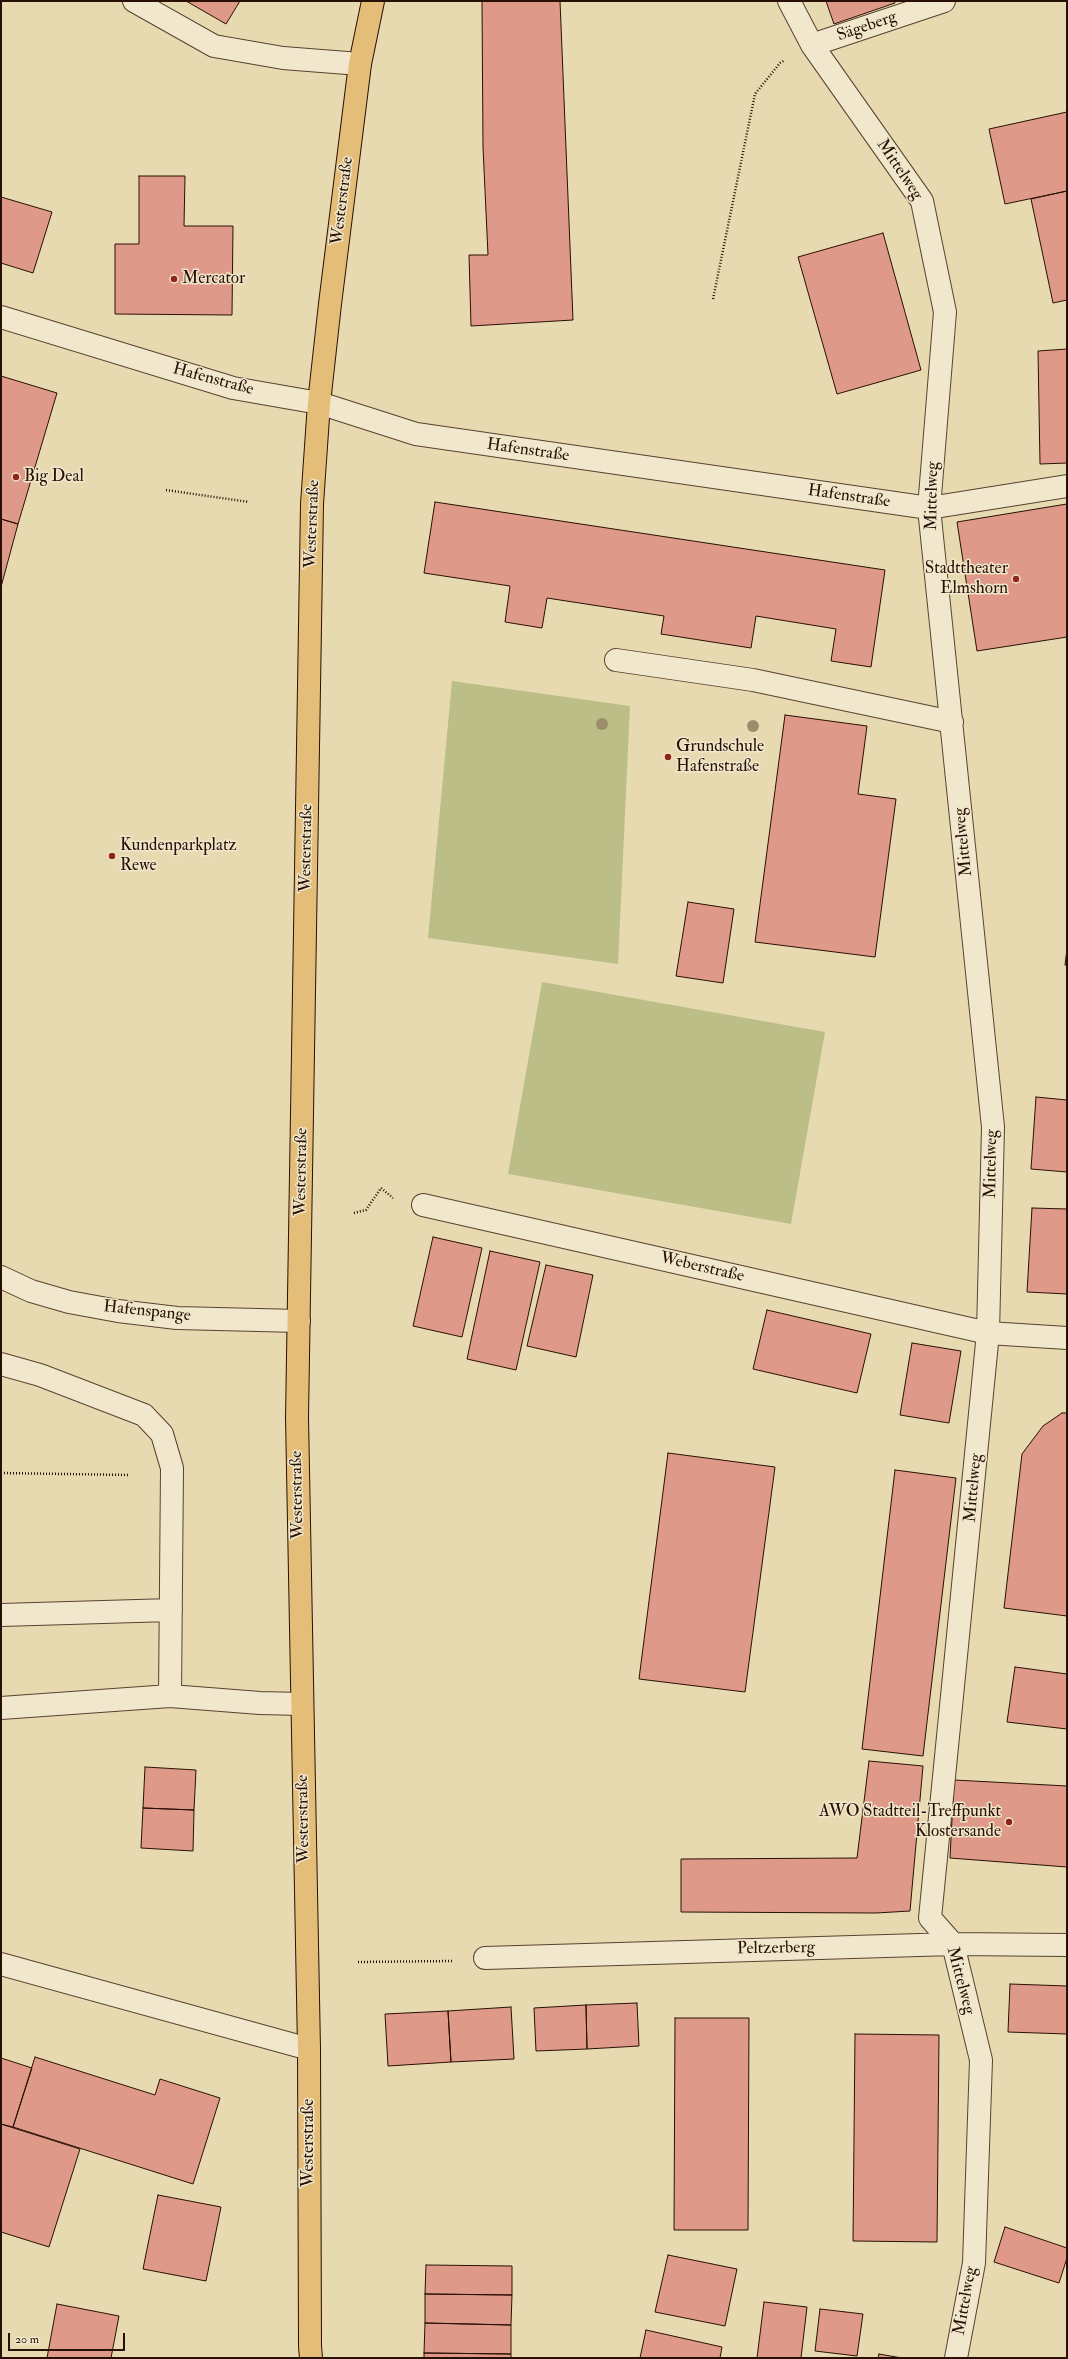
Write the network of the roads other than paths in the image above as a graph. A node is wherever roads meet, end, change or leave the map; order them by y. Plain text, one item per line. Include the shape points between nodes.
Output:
1 (134, 1) edge
2 (373, 1) edge
3 (789, 1) edge
4 (944, 1) edge
5 (812, 46) junction
6 (360, 64) junction
7 (1, 317) edge
8 (319, 403) junction
9 (1067, 486) edge
10 (929, 508) junction
11 (616, 660) dead end
12 (952, 722) junction
13 (423, 1205) road end
14 (1, 1277) edge
15 (299, 1321) junction
16 (988, 1333) junction
17 (1067, 1338) edge
18 (1, 1364) edge
19 (171, 1610) junction
20 (1, 1615) edge
21 (170, 1696) junction
22 (302, 1704) junction
23 (1, 1708) edge
24 (953, 1944) junction
25 (1067, 1945) edge
26 (485, 1958) road end
27 (1, 1964) edge
28 (309, 2049) junction
29 (310, 2354) edge
30 (956, 2358) edge

1 - 6 street via 214,46 283,58
2 - 6 main road, Westerstraße
3 - 5 street, Mittelweg
4 - 5 street, Sägeberg
5 - 10 street, Mittelweg via 922,201 945,312
6 - 8 main road, Westerstraße
7 - 8 street, Hafenstraße via 233,388
8 - 10 street, Hafenstraße via 416,434
8 - 15 main road, Westerstraße via 312,504
9 - 10 street, Hafenstraße
10 - 12 street, Mittelweg
11 - 12 street via 753,680
12 - 16 street, Mittelweg via 993,1127
13 - 16 street, Weberstraße
14 - 15 street, Hafenspange via 31,1291 68,1302 118,1311 177,1318
15 - 22 main road, Westerstraße via 296,1417
16 - 17 street, Weberstraße
16 - 24 street, Mittelweg via 930,1918
18 - 19 street via 40,1375 144,1415 162,1434 172,1468
19 - 20 street
19 - 21 street
21 - 22 street
21 - 23 street
22 - 28 main road, Westerstraße
24 - 25 street, Peltzerberg
24 - 26 street, Peltzerberg
24 - 30 street, Mittelweg via 981,2060 974,2263
27 - 28 street
28 - 29 main road, Westerstraße

